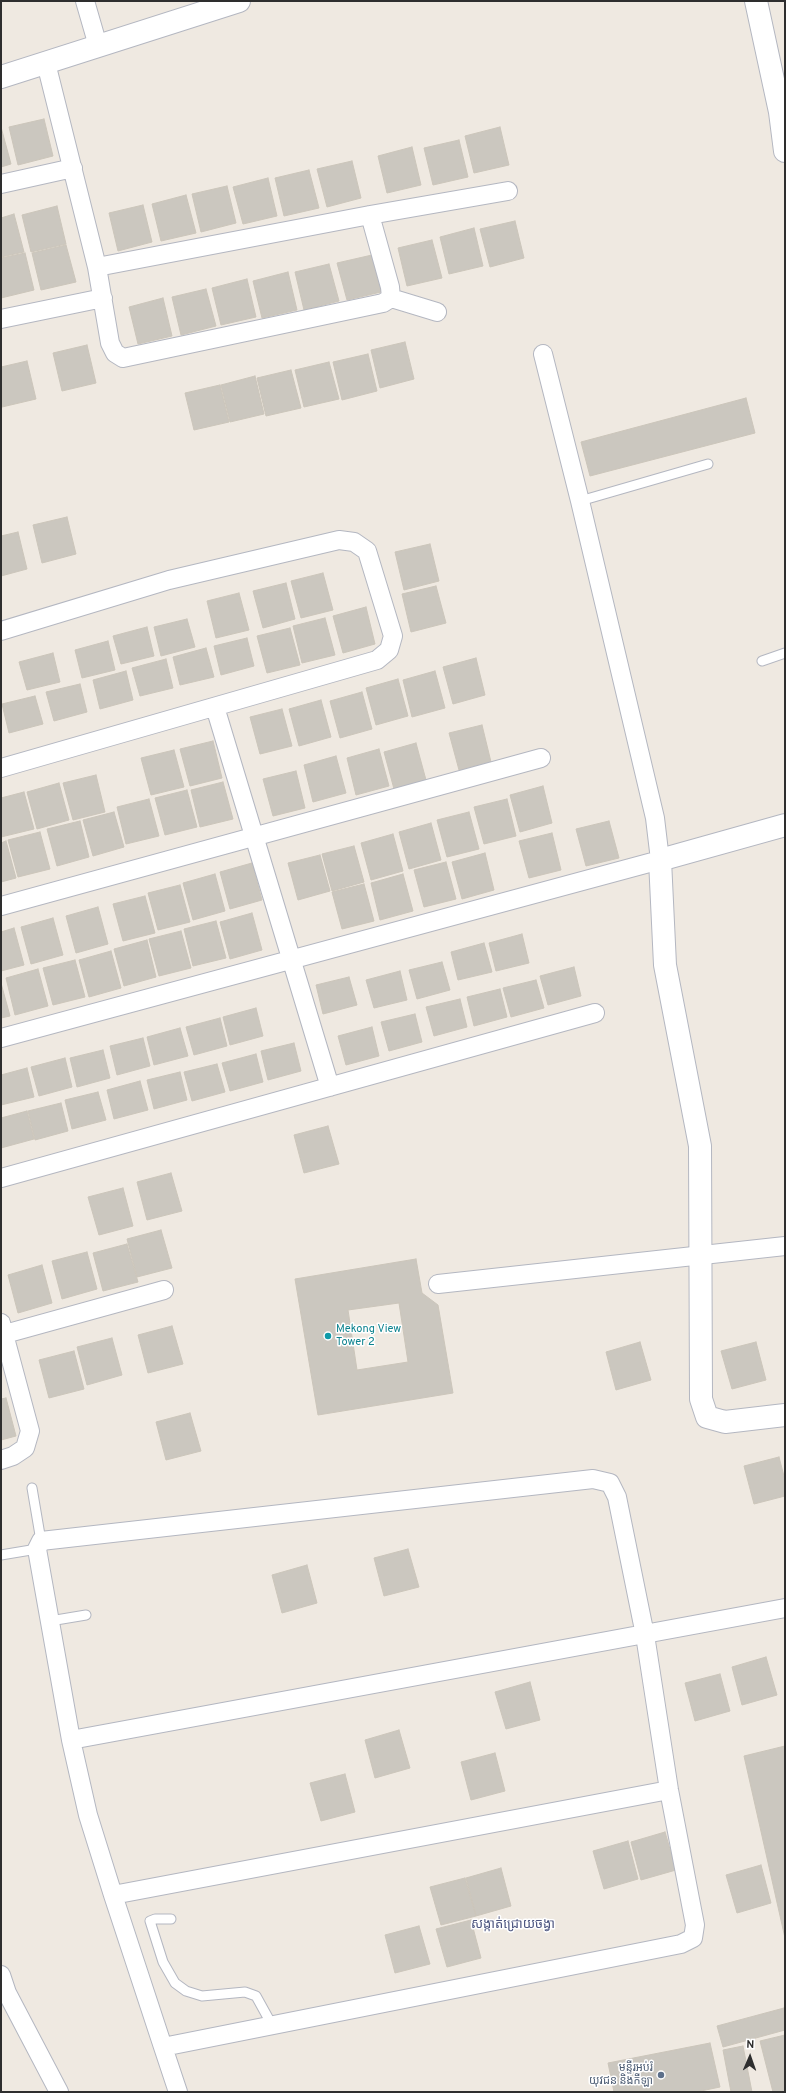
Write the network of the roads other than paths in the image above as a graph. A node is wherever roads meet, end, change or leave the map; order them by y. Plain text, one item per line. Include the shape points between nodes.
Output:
1 (85, 1) edge
2 (239, 1) edge
3 (756, 1) edge
4 (98, 46) junction
5 (46, 63) junction
6 (1, 77) edge
7 (785, 151) edge
8 (73, 168) junction
9 (1, 184) edge
10 (508, 191) dead end
11 (370, 215) junction
12 (97, 267) junction
13 (103, 298) junction
14 (391, 298) junction
15 (437, 312) dead end
16 (1, 319) edge
17 (543, 354) dead end
18 (708, 464) dead end
19 (580, 502) junction
20 (1, 631) edge
21 (785, 653) edge
22 (762, 660) dead end
23 (215, 707) junction
24 (541, 758) dead end
25 (1, 768) edge
26 (785, 825) edge
27 (254, 837) junction
28 (660, 860) junction
29 (1, 906) edge
30 (292, 960) junction
31 (595, 1013) dead end
32 (1, 1038) edge
33 (330, 1087) junction
34 (1, 1178) edge
35 (785, 1246) edge
36 (702, 1254) junction
37 (438, 1284) dead end
38 (164, 1290) dead end
39 (2, 1331) edge
40 (785, 1415) edge
41 (1, 1460) edge
42 (32, 1488) dead end
43 (39, 1545) junction
44 (1, 1555) edge
45 (785, 1608) edge
46 (86, 1615) dead end
47 (50, 1621) junction
48 (645, 1635) junction
49 (71, 1740) junction
50 (669, 1790) junction
51 (113, 1895) junction
52 (171, 1919) dead end
53 (1, 1975) edge
54 (272, 2025) junction
55 (163, 2047) junction
56 (59, 2092) edge
57 (178, 2092) edge

1 - 4 street
2 - 4 street
3 - 7 street via 780,112
4 - 5 street
5 - 6 street
5 - 8 street
8 - 9 street
8 - 12 street
10 - 11 street
11 - 12 street
11 - 14 street
12 - 13 street
13 - 14 street via 110,342 115,353 123,358 383,304
13 - 16 street
14 - 15 street
17 - 19 street
18 - 19 lane
19 - 28 street via 655,818
20 - 23 street via 170,580 339,540 354,542 368,551 393,636 389,650 377,660
21 - 22 lane
23 - 25 street
23 - 27 street
24 - 27 street
26 - 28 street
27 - 29 street
27 - 30 street
28 - 30 street
28 - 36 street via 665,965 700,1146
30 - 32 street
30 - 33 street
31 - 33 street
33 - 34 street
35 - 36 street
36 - 37 street
36 - 40 street via 701,1400 708,1417 725,1422
38 - 39 street
39 - 41 street via 30,1431 25,1448
42 - 43 lane
43 - 44 lane
43 - 47 street
43 - 48 street via 594,1479 610,1483 617,1497
45 - 48 street
46 - 47 lane
47 - 49 street
48 - 49 street
48 - 50 street
49 - 51 street via 88,1815
50 - 51 street
50 - 54 street via 695,1925 693,1938 681,1944
51 - 55 street
52 - 54 lane via 155,1918 150,1921 163,1962 175,1983 186,1991 202,1996 245,1992 256,1996
53 - 56 street via 7,1993
54 - 55 street
55 - 57 street

